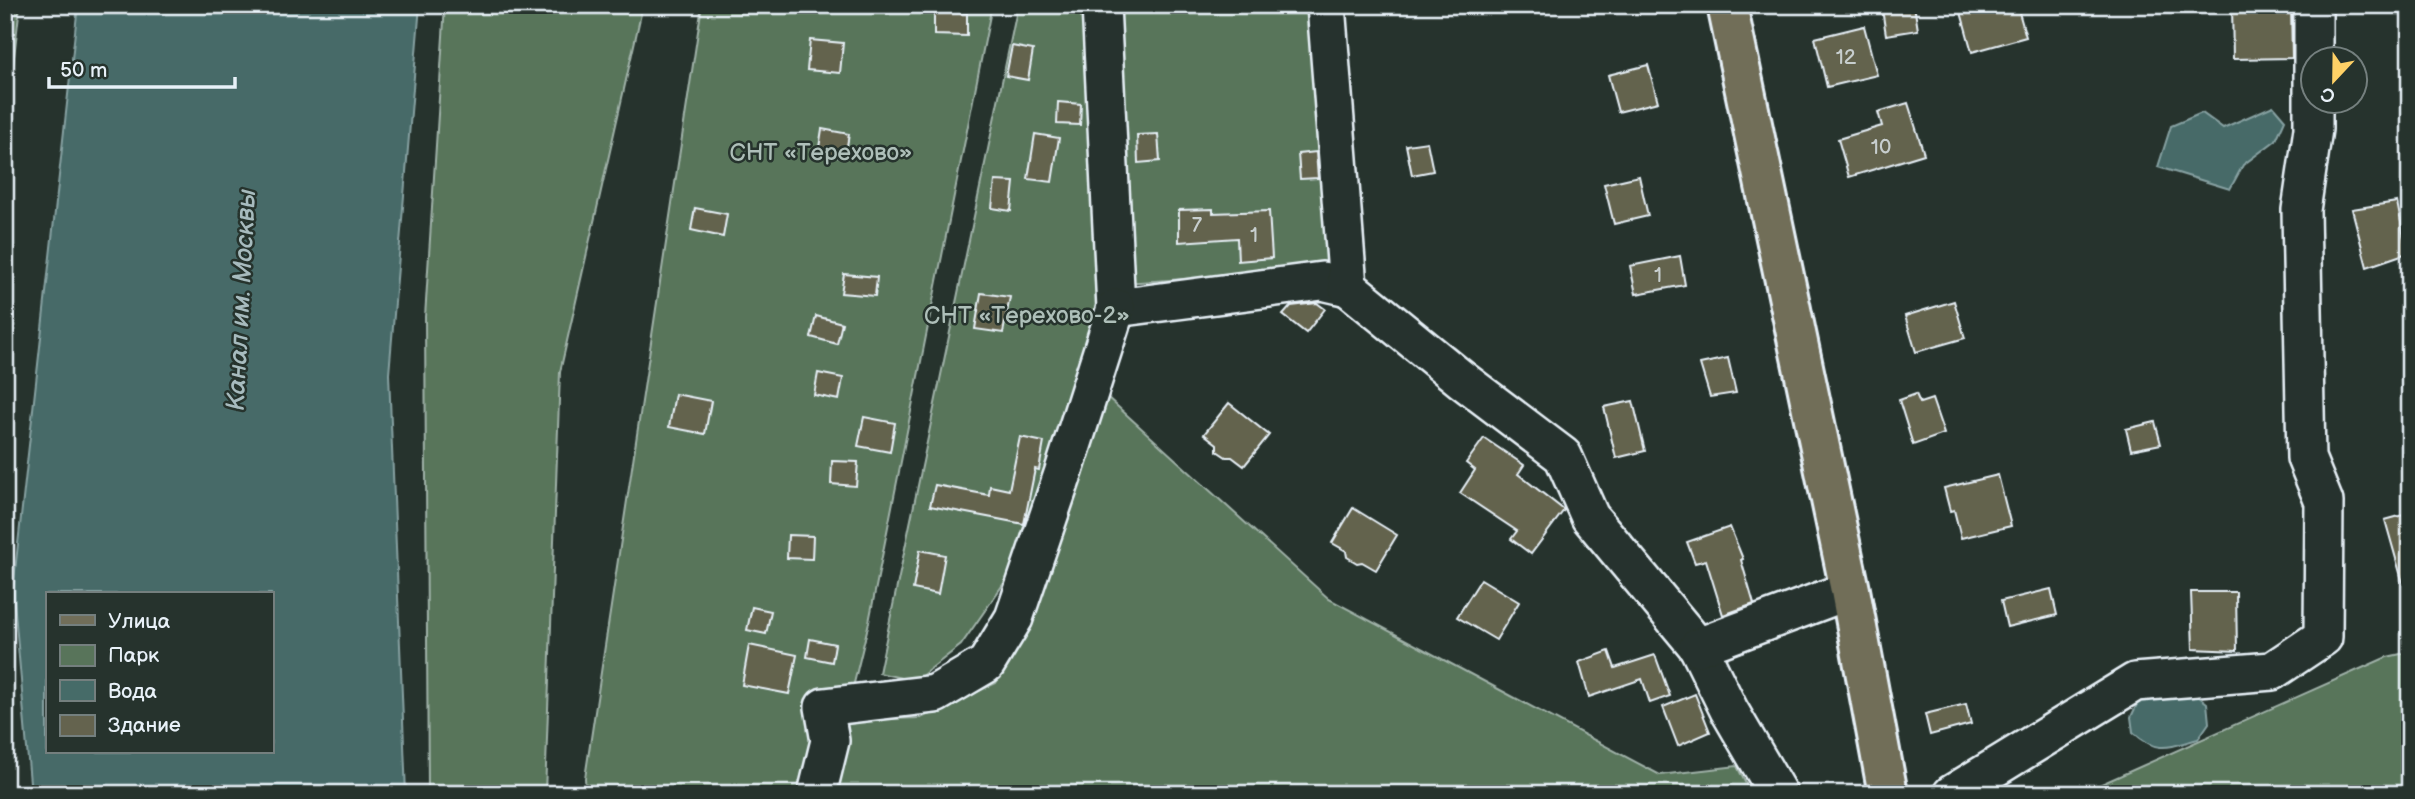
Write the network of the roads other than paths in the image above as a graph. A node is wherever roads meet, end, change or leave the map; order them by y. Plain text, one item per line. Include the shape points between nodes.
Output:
1 (1101, 5) edge
2 (1326, 5) edge
3 (1727, 5) edge
4 (2313, 5) edge
5 (1348, 287) junction
6 (1116, 308) junction
7 (1850, 590) junction
8 (1698, 646) junction
9 (817, 794) edge
10 (1778, 794) edge
11 (1888, 794) edge
12 (1952, 794) edge

1 - 6 street
2 - 5 street
3 - 7 main road
4 - 12 street via 2314,129 2301,210 2306,458 2324,502 2323,636 2272,671 2135,682
5 - 6 street via 1322,281
5 - 8 street via 1563,456 1590,517
6 - 9 street via 1014,618 986,664 934,694 824,707 830,741
7 - 8 street
7 - 11 main road
8 - 10 street

